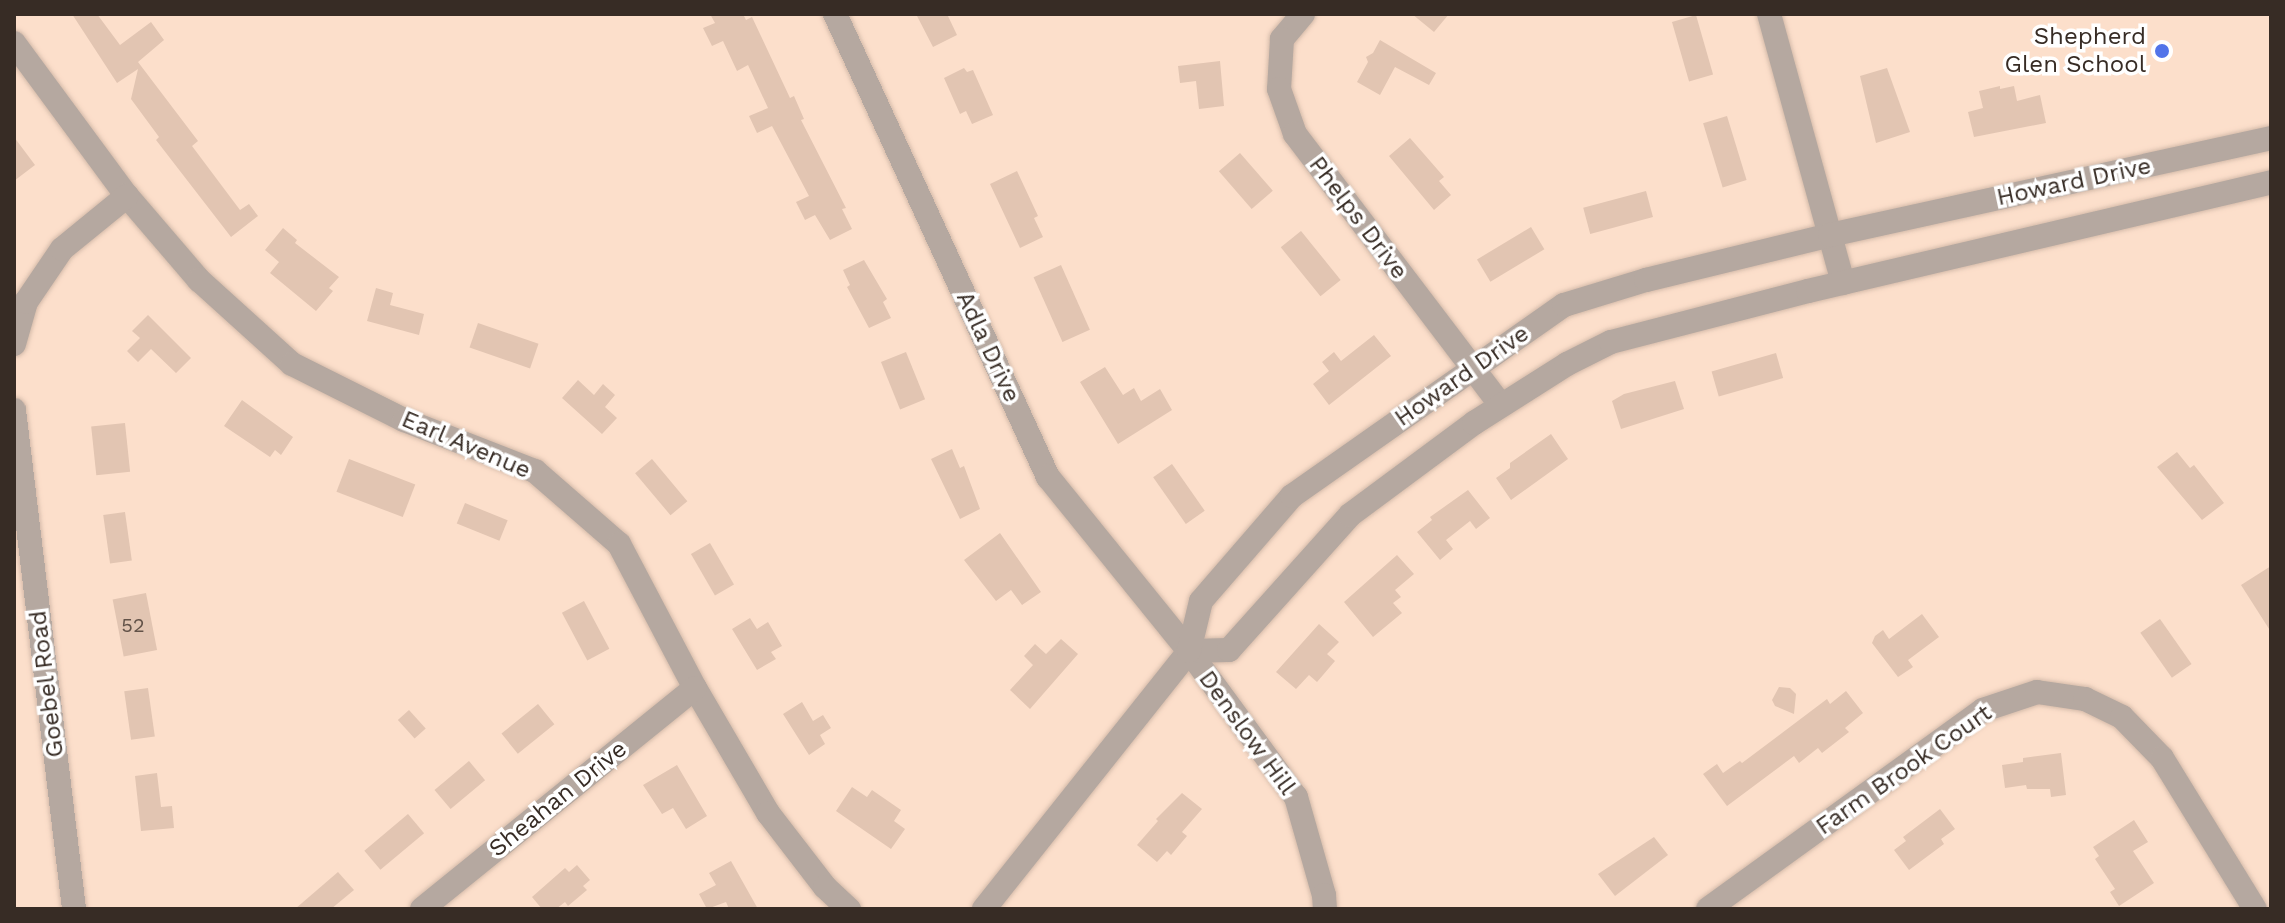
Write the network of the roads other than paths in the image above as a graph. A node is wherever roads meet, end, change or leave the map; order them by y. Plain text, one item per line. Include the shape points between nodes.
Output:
1 (835, 14) edge
2 (1303, 14) edge
3 (1769, 14) edge
4 (14, 43) edge
5 (2271, 138) edge
6 (2271, 182) edge
7 (127, 196) junction
8 (1830, 235) junction
9 (1843, 283) junction
10 (14, 344) edge
11 (1471, 368) junction
12 (1501, 405) junction
13 (14, 410) edge
14 (1189, 651) junction
15 (695, 688) junction
16 (74, 909) edge
17 (422, 909) edge
18 (849, 909) edge
19 (984, 909) edge
20 (1325, 909) edge
21 (1708, 909) edge
22 (2255, 909) edge

1 - 14 street, Adla Drive via 1048,477
2 - 11 street, Phelps Drive via 1282,39 1279,89 1295,134
3 - 8 street
4 - 7 street, Earl Avenue
5 - 8 street, Howard Drive
6 - 9 street, Howard Drive
7 - 10 street via 62,249 26,302
7 - 15 street, Earl Avenue via 199,280 292,364 404,420 535,471 547,481 619,544
8 - 9 street
8 - 11 street, Howard Drive via 1564,305
9 - 12 street, Howard Drive via 1611,342
11 - 12 street, Phelps Drive
11 - 14 street, Howard Drive via 1292,496 1201,601
12 - 14 street, Howard Drive via 1350,515 1229,650
13 - 16 street, Goebel Road
14 - 19 street, Howard Drive
14 - 20 street, Denslow Hill via 1296,797
15 - 17 street, Sheahan Drive
15 - 18 street, Earl Avenue via 768,813 825,887
21 - 22 street, Farm Brook Court via 1983,710 2037,692 2085,699 2122,717 2162,758

